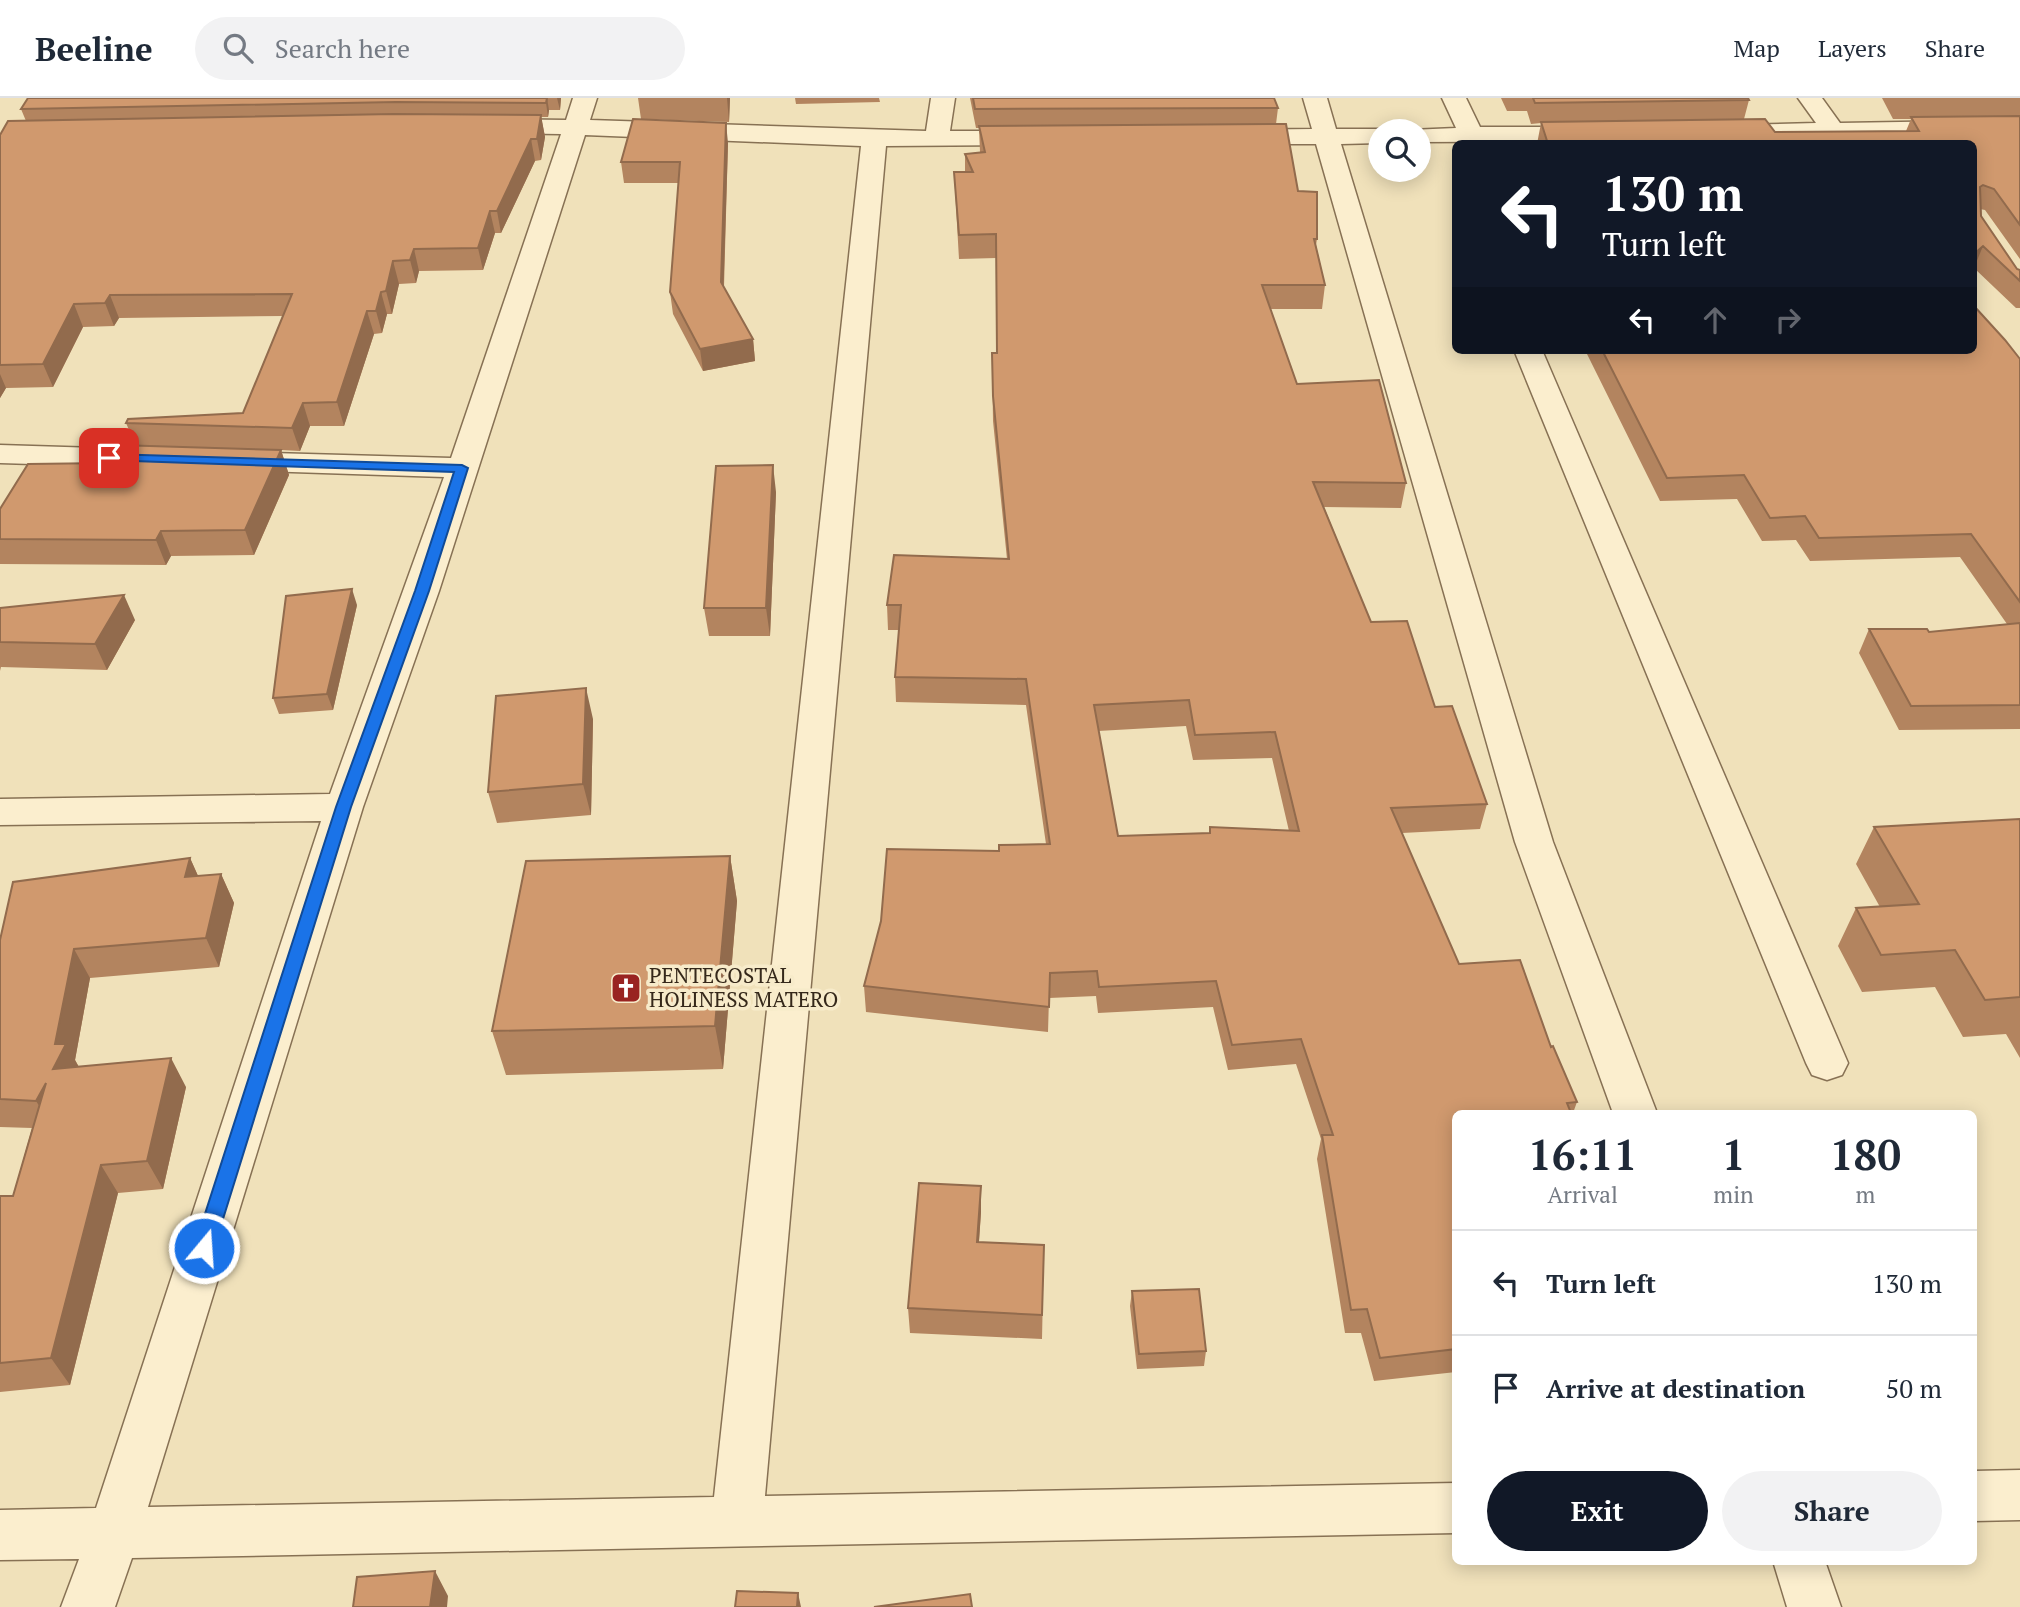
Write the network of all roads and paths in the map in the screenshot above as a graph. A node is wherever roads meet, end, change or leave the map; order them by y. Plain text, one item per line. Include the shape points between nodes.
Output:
1 (943, 98) edge
2 (1315, 98) edge
3 (1454, 98) edge
4 (1810, 98) edge
5 (580, 112) edge
6 (467, 126) edge
7 (2020, 127) edge
8 (1834, 131) junction
9 (1708, 133) edge
10 (1611, 134) edge
11 (1325, 136) junction
12 (1368, 136) edge
13 (1431, 136) edge
14 (1214, 137) edge
15 (1918, 137) edge
16 (937, 138) junction
17 (1048, 138) edge
18 (874, 139) junction
19 (1471, 139) edge
20 (1530, 354) edge
21 (0, 454) edge
22 (462, 468) junction
23 (344, 807) junction
24 (0, 812) edge
25 (1827, 1063) dead end
26 (1634, 1110) edge
27 (2020, 1495) edge
28 (1977, 1496) edge
29 (1452, 1508) edge
30 (737, 1522) junction
31 (114, 1533) junction
32 (0, 1535) edge
33 (1800, 1565) edge
34 (88, 1607) edge
35 (1814, 1607) edge

1 - 16 street
2 - 11 street
3 - 19 street
4 - 8 street
5 - 6 street
5 - 18 street
5 - 22 street
7 - 15 street
8 - 9 street
8 - 15 street
10 - 19 street
11 - 12 street
11 - 14 street
11 - 26 street via 1534,842
13 - 19 street
16 - 17 street
16 - 18 street
18 - 30 street
20 - 25 street
21 - 22 street
22 - 23 street
23 - 24 street
23 - 31 street
27 - 28 street
29 - 30 street
30 - 31 street
31 - 32 street
31 - 34 street
33 - 35 street

